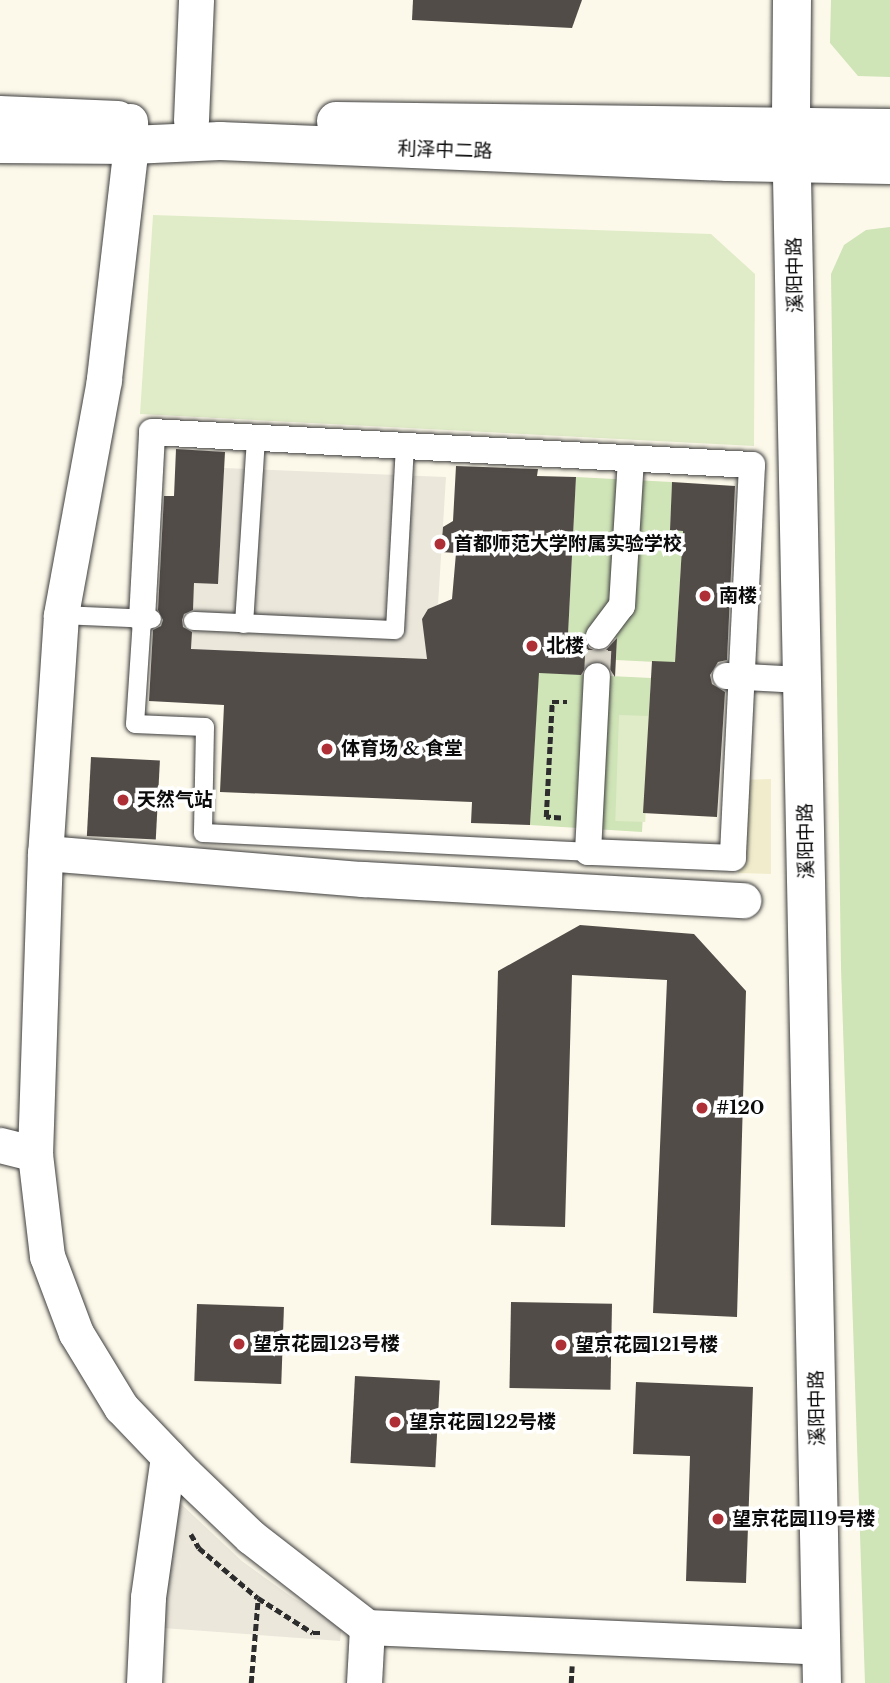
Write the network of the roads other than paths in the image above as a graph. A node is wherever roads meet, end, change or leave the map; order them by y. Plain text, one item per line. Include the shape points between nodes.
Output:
1 (196, 0) edge
2 (792, 0) edge
3 (0, 115) edge
4 (191, 120) junction
5 (890, 128) edge
6 (130, 133) junction
7 (0, 144) edge
8 (792, 145) junction
9 (890, 165) edge
10 (256, 438) junction
11 (405, 446) junction
12 (631, 458) junction
13 (61, 615) junction
14 (148, 619) junction
15 (193, 621) dead end
16 (244, 624) junction
17 (599, 636) tunnel mouth
18 (597, 676) tunnel mouth
19 (734, 677) junction
20 (802, 680) junction
21 (588, 852) junction
22 (45, 853) junction
23 (743, 900) dead end
24 (0, 1145) edge
25 (35, 1154) junction
26 (168, 1456) junction
27 (367, 1626) junction
28 (822, 1665) edge
29 (144, 1683) edge
30 (363, 1683) edge

1 - 4 street
2 - 8 street, 溪阳中路
3 - 6 street, 利泽中二路
4 - 6 street, 利泽中二路
4 - 8 street, 利泽中二路
5 - 8 street, 利泽中二路
6 - 7 street, 利泽中二路
6 - 8 street, 利泽中二路 via 220,141
6 - 13 street via 104,380
8 - 9 street, 利泽中二路
8 - 20 street, 溪阳中路
10 - 11 street
10 - 14 street via 152,432
10 - 16 lane
11 - 12 street
11 - 16 lane via 395,630
12 - 17 street via 622,606
12 - 19 street via 752,465
13 - 14 lane
13 - 22 street
14 - 21 lane via 135,724 205,727 203,833
15 - 16 lane
18 - 21 street
19 - 20 street
19 - 21 street via 733,858
20 - 28 street, 溪阳中路
22 - 23 street via 363,879
22 - 25 street
24 - 25 street
25 - 26 street via 47,1256 76,1333 121,1406
26 - 27 street via 251,1537
26 - 29 street via 148,1597
27 - 28 street
27 - 30 street

